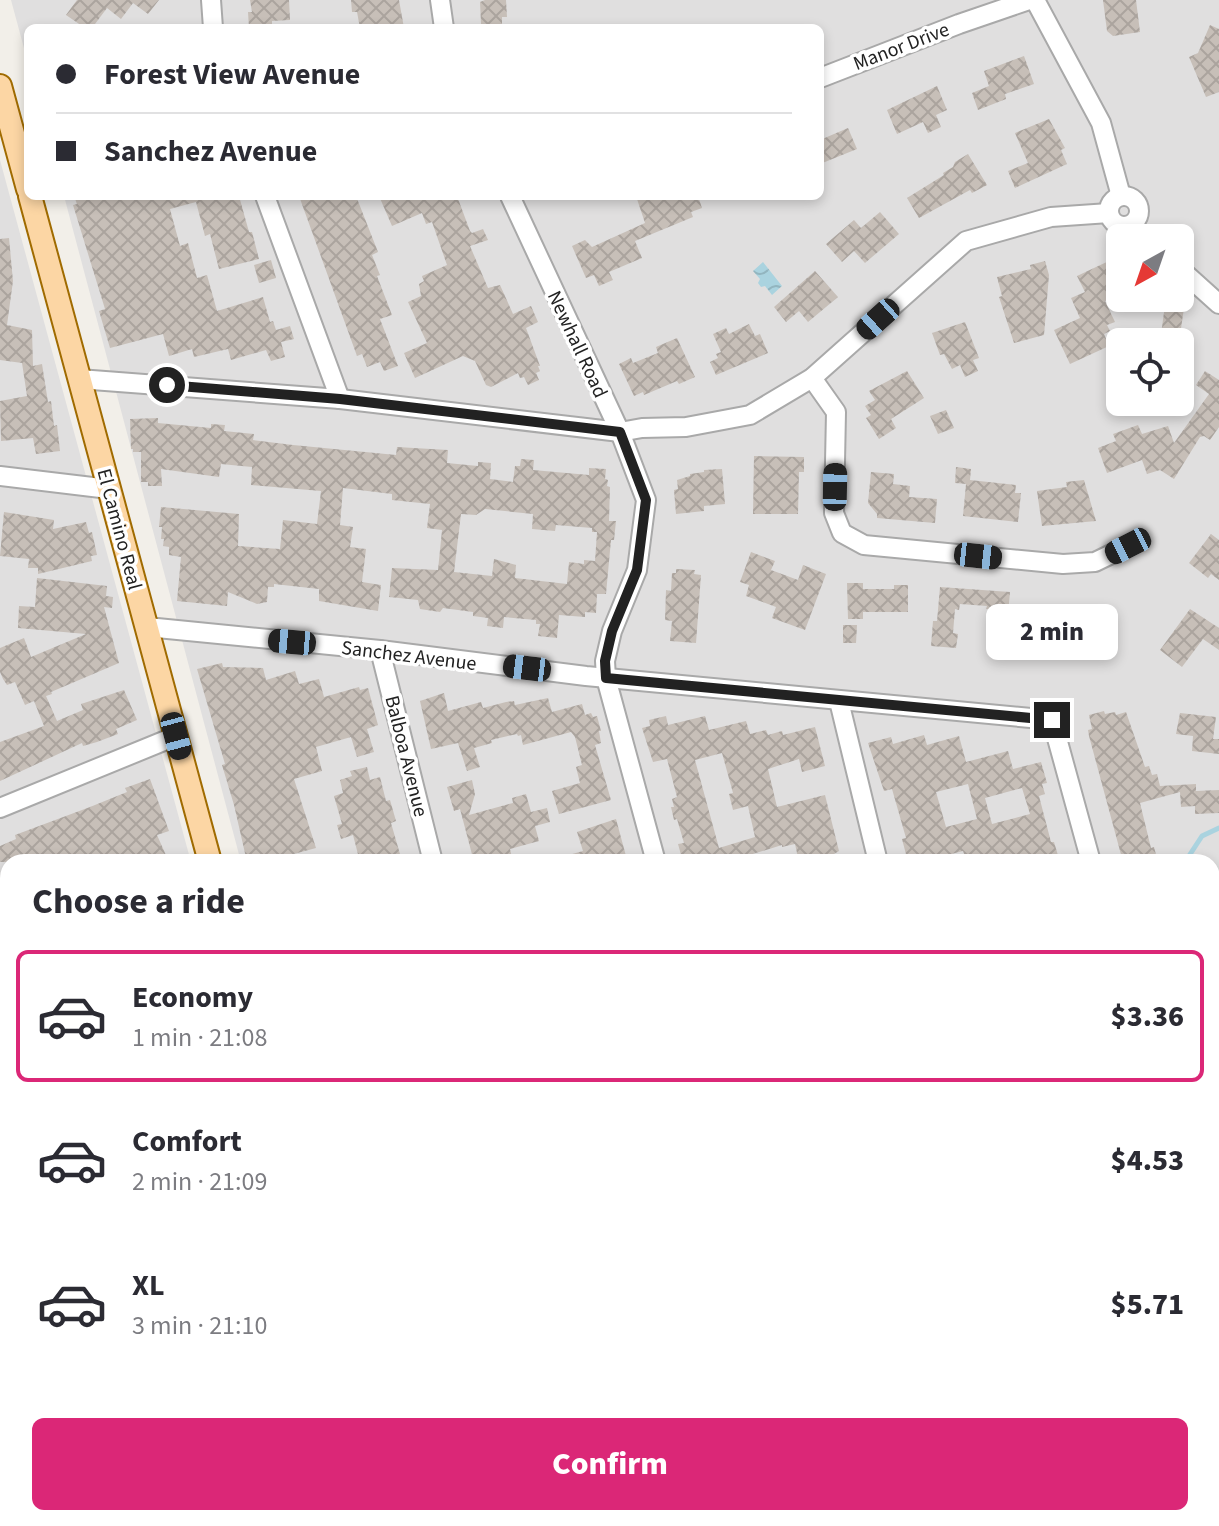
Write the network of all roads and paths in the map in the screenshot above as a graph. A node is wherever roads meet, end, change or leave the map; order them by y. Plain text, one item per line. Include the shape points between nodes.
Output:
1 (211, 0) edge
2 (440, 0) edge
3 (1029, 0) edge
4 (1035, 0) edge
5 (213, 24) edge
6 (443, 24) edge
7 (824, 76) edge
8 (0, 86) edge
9 (24, 174) edge
10 (1121, 196) junction
11 (31, 200) edge
12 (266, 200) edge
13 (512, 200) edge
14 (1109, 213) junction
15 (1116, 224) edge
16 (1138, 224) edge
17 (1194, 282) edge
18 (1219, 304) edge
19 (812, 378) junction
20 (79, 379) junction
21 (340, 399) junction
22 (620, 432) junction
23 (0, 476) edge
24 (109, 489) junction
25 (1128, 546) dead end
26 (147, 627) junction
27 (380, 650) junction
28 (606, 678) junction
29 (839, 701) junction
30 (176, 736) junction
31 (0, 808) edge
32 (208, 854) edge
33 (431, 854) edge
34 (654, 854) edge
35 (876, 854) edge
36 (1089, 854) edge

1 - 5 street
2 - 6 street
3 - 7 street, Manor Drive
4 - 10 street via 1101,123
8 - 9 main road
10 - 14 street via 1113,200
10 - 16 street via 1138,204
11 - 20 main road, El Camino Real
12 - 21 street
13 - 22 street, Newhall Road
14 - 15 street
14 - 19 street via 1051,217 966,241
17 - 18 street
19 - 22 street via 750,415
19 - 25 street via 836,412 834,513 842,533 864,545 1063,564 1095,562
20 - 21 street
20 - 24 main road, El Camino Real
21 - 22 street
22 - 28 street, Newhall Road via 646,500 637,570 612,631
23 - 24 street
24 - 26 main road, El Camino Real
26 - 27 street, Sanchez Avenue
26 - 30 main road, El Camino Real
27 - 28 street, Sanchez Avenue
27 - 33 street, Balboa Avenue
28 - 29 street, Sanchez Avenue
28 - 34 street
29 - 35 street
29 - 36 street, Sanchez Avenue via 1052,720
30 - 31 street
30 - 32 main road, El Camino Real

